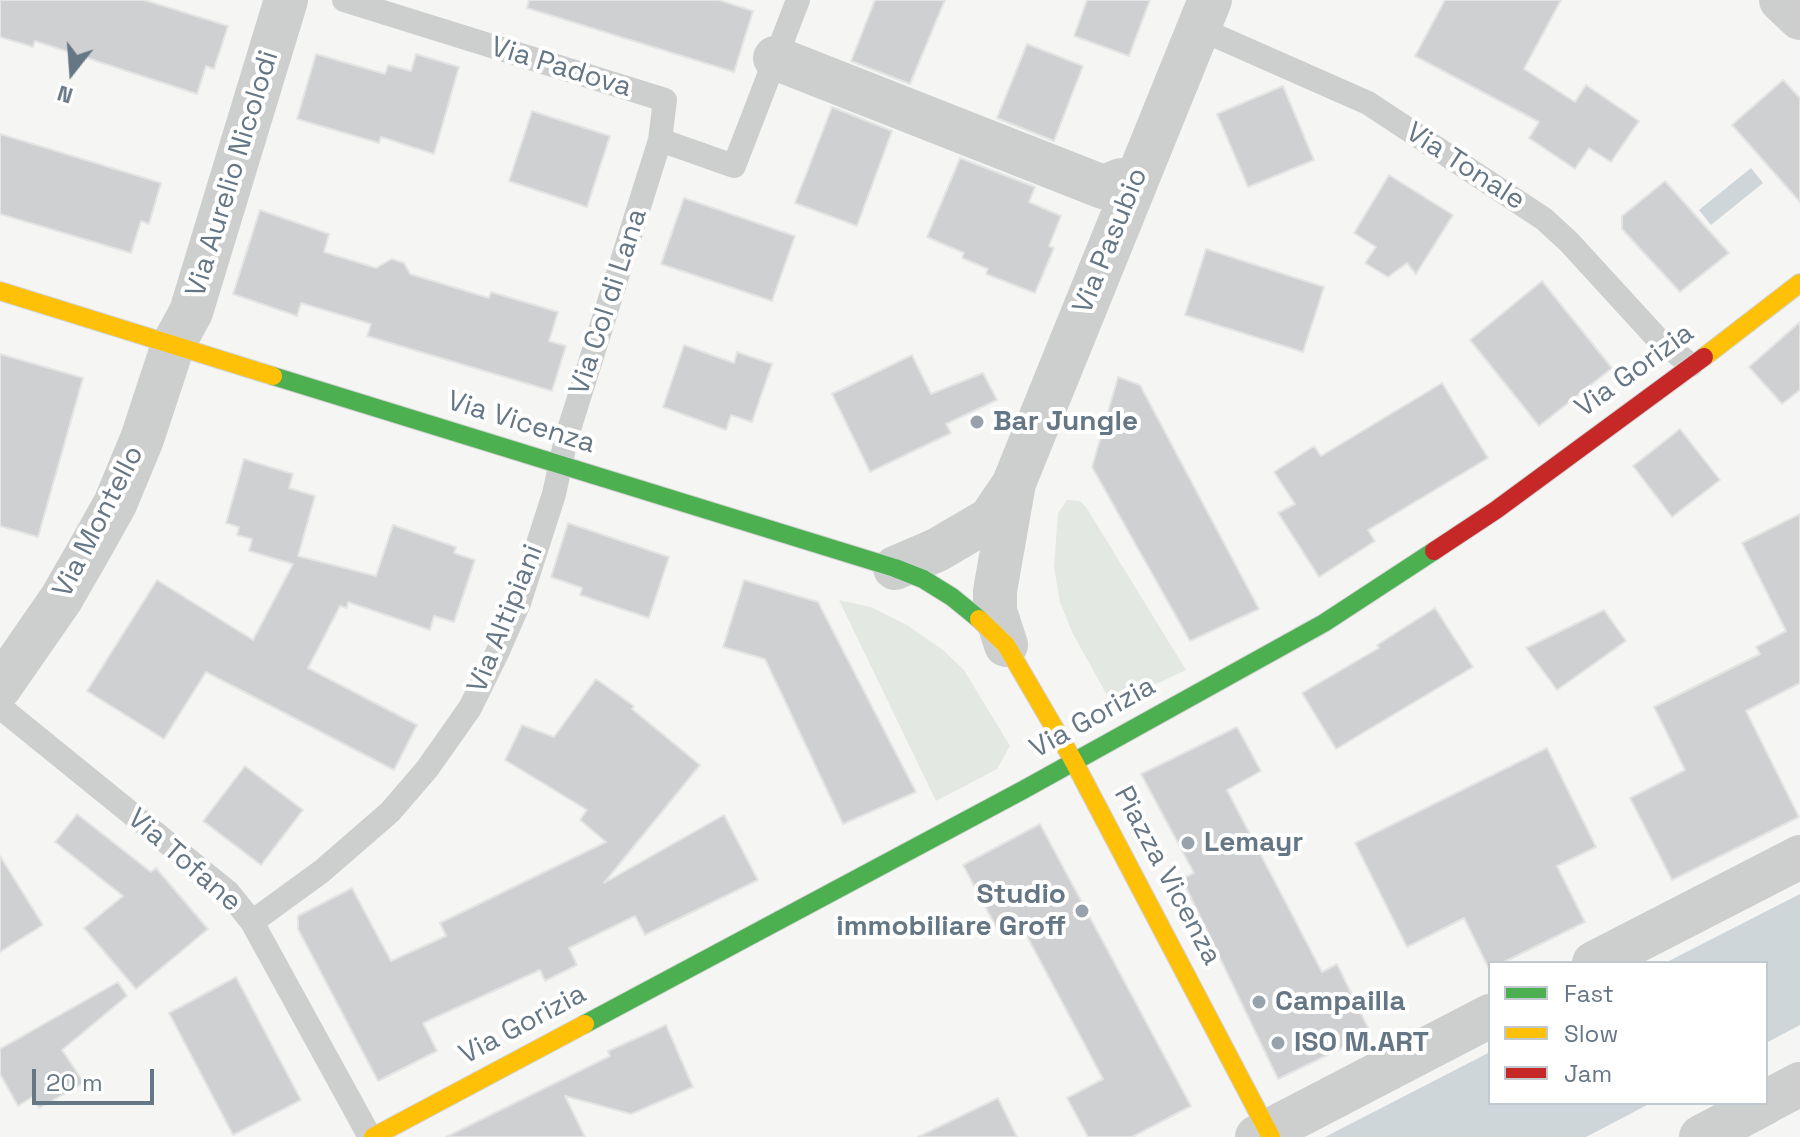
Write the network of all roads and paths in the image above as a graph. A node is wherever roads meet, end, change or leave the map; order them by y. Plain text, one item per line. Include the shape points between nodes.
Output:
1 (286, 0) edge
2 (344, 0) edge
3 (798, 0) edge
4 (1781, 0) edge
5 (1204, 14) edge
6 (1800, 18) edge
7 (775, 58) junction
8 (660, 140) junction
9 (1134, 185) junction
10 (1800, 283) edge
11 (0, 291) edge
12 (173, 345) junction
13 (1691, 365) junction
14 (562, 465) junction
15 (1014, 483) junction
16 (895, 568) junction
17 (1006, 645) junction
18 (0, 687) edge
19 (0, 707) edge
20 (1073, 760) junction
21 (1800, 857) edge
22 (252, 922) junction
23 (1598, 961) edge
24 (1488, 1017) edge
25 (1800, 1084) edge
26 (1768, 1102) edge
27 (1762, 1105) edge
28 (1265, 1135) edge
29 (371, 1137) edge
30 (1701, 1137) edge

1 - 12 street, Via Aurelio Nicolodi via 191,312
2 - 8 lane, Via Padova via 665,100
3 - 7 lane
4 - 6 street
5 - 9 street, Via Pasubio
5 - 13 lane, Via Tonale via 1368,103 1544,219 1656,337
7 - 8 lane via 734,166
7 - 9 street via 1103,187 1121,180
8 - 14 lane, Via Col di Lana
9 - 15 street, Via Pasubio
10 - 13 street, Via Gorizia
11 - 12 street, Via Vicenza
12 - 14 street, Via Vicenza
12 - 18 street, Via Montello via 115,504 61,599
13 - 20 street, Via Gorizia via 1496,510 1324,623
14 - 16 street, Via Vicenza
14 - 22 lane, Via Altipiani via 519,603 470,708 390,812
15 - 16 street, Via Pasubio via 990,519
15 - 17 street, Via Pasubio via 995,591
16 - 17 street, Via Vicenza via 952,597
17 - 20 street, Piazza Vicenza
19 - 22 lane, Via Tofane via 228,892
20 - 28 street, Piazza Vicenza
20 - 29 street, Via Gorizia
21 - 23 street
22 - 29 lane, Via Tofane
24 - 28 street
25 - 26 street
27 - 30 street

